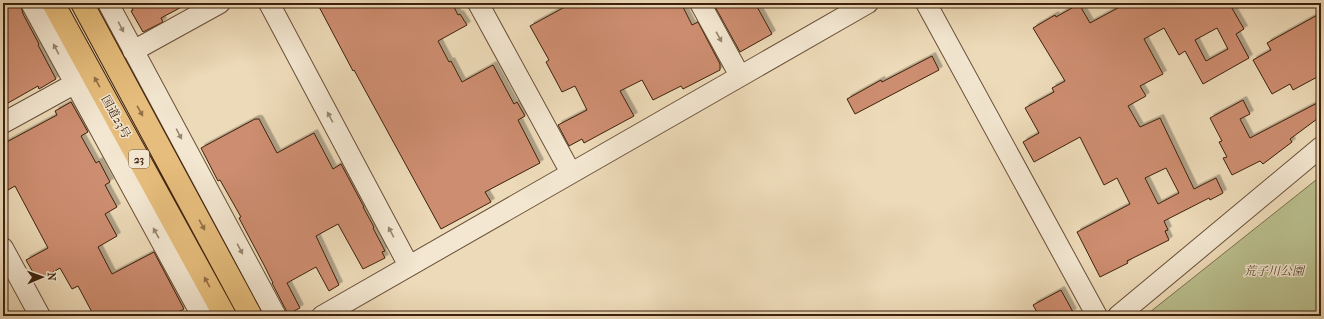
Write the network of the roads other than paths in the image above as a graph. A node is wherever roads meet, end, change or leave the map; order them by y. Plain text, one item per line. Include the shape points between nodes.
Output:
1 (31, 3) edge
2 (53, 3) edge
3 (82, 3) edge
4 (108, 3) edge
5 (220, 3) edge
6 (269, 3) edge
7 (478, 3) edge
8 (700, 3) edge
9 (868, 3) edge
10 (926, 3) edge
11 (134, 51) junction
12 (740, 76) junction
13 (74, 84) junction
14 (3, 123) edge
15 (1321, 147) edge
16 (571, 173) junction
17 (3, 248) edge
18 (409, 266) junction
19 (40, 316) edge
20 (202, 316) edge
21 (225, 316) edge
22 (251, 316) edge
23 (276, 316) edge
24 (322, 316) edge
25 (1097, 316) edge
26 (1118, 316) edge

13 -> 1 street
21 -> 2 highway, 国道23号 / 23
3 -> 22 highway, 国道23号 / 23
4 -> 11 street
5 - 11 street
18 -> 6 street
7 - 16 street
8 -> 12 street
9 - 12 street
10 - 25 street
11 -> 23 street
12 - 16 street
13 - 14 street
20 -> 13 street
15 - 26 street
16 - 18 street
17 - 19 street
18 - 24 street

